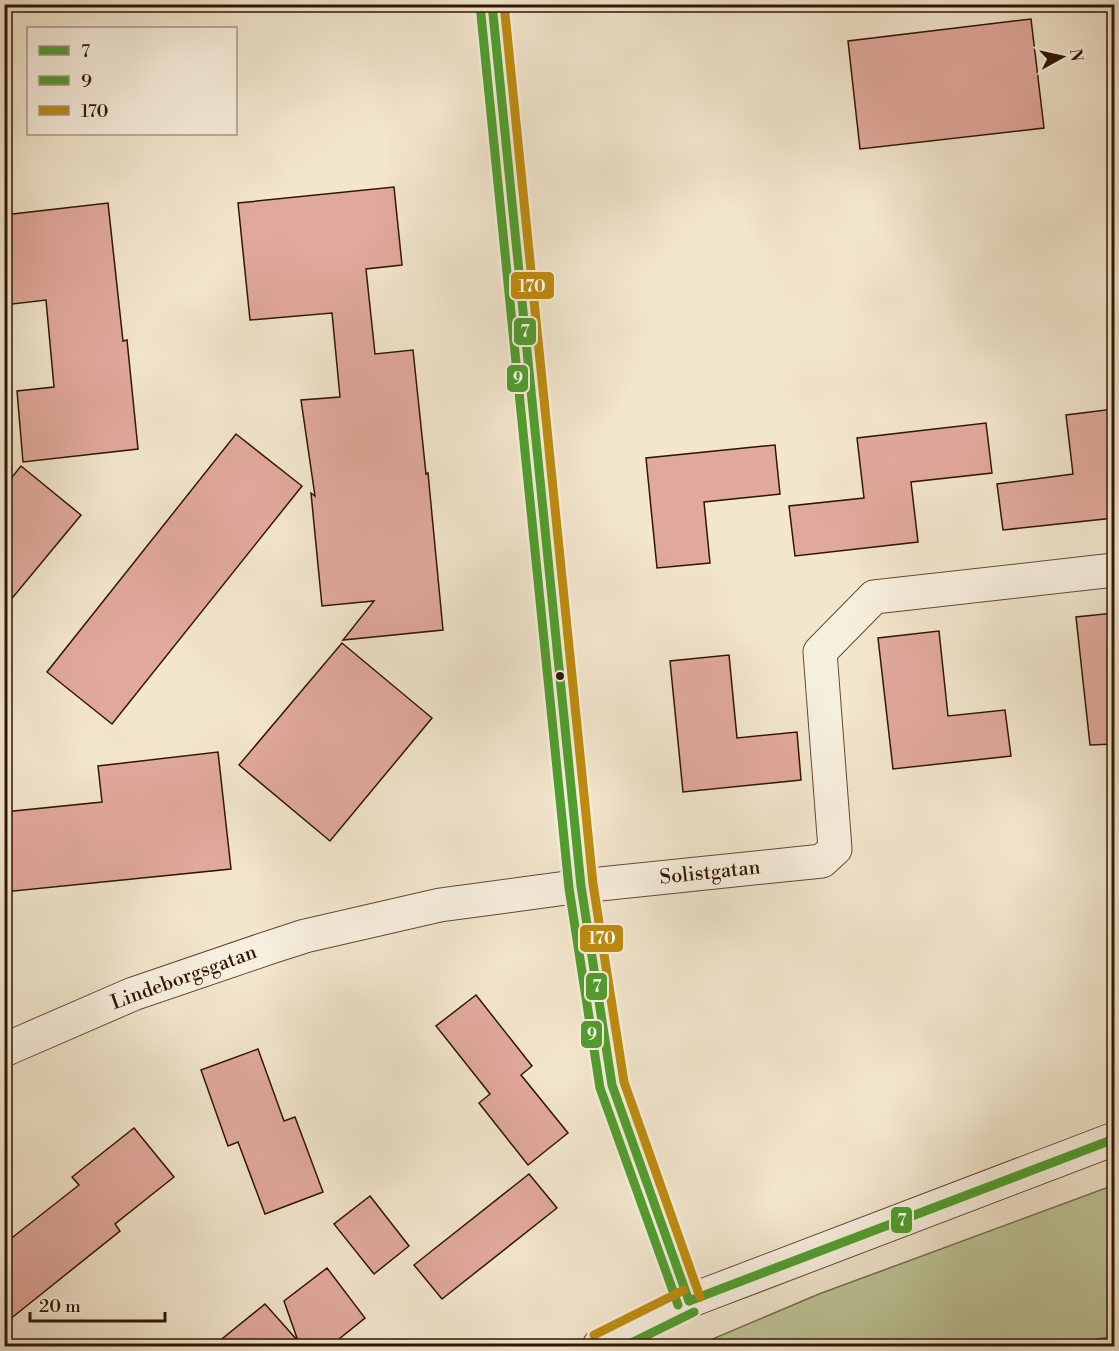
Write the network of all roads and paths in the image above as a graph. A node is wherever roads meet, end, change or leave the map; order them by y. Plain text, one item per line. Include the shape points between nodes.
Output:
1 (492, 4) edge
2 (1114, 570) edge
3 (581, 886) junction
4 (4, 1050) edge
5 (1114, 1139) edge
6 (689, 1301) junction
7 (599, 1347) edge

1 - 3 street
2 - 3 street, Solistgatan via 874,597 820,652 834,849 822,861
3 - 4 street, Lindeborgsgatan via 440,905 305,936 133,994
3 - 6 street via 612,1085
5 - 6 street
6 - 7 street

